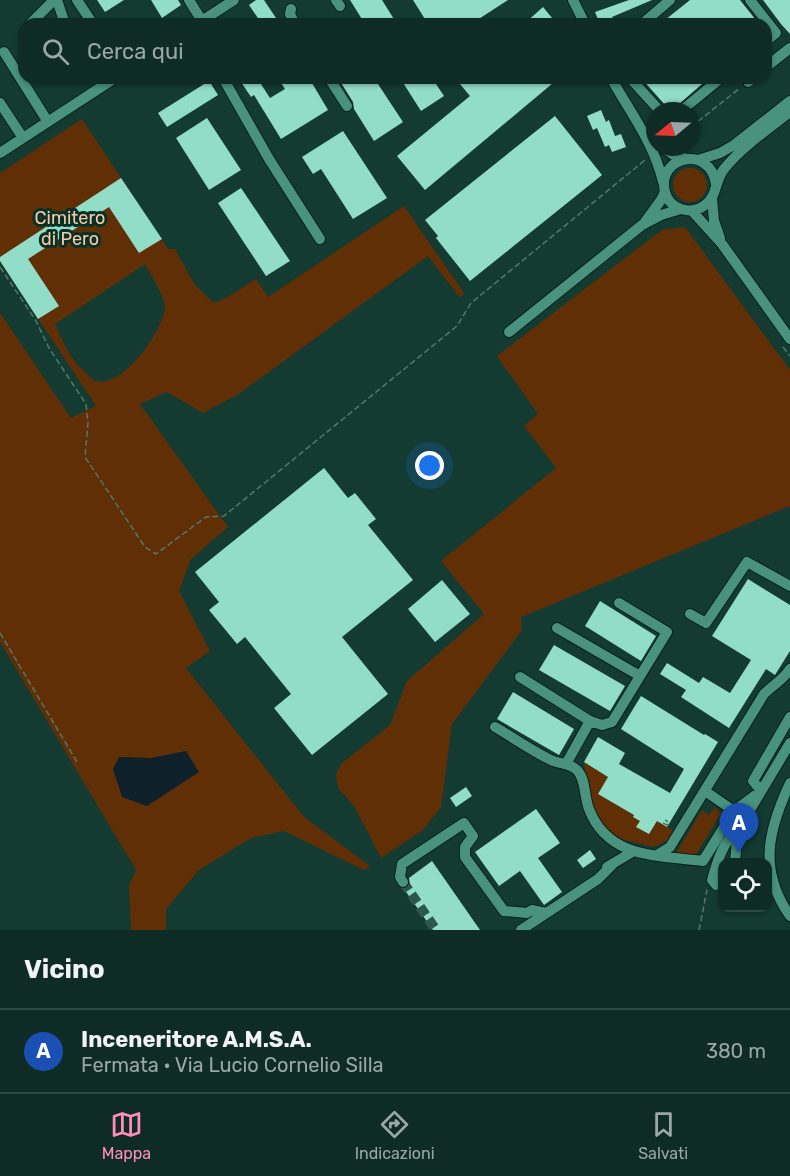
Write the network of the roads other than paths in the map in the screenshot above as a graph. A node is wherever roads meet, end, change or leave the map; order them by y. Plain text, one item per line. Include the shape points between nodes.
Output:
1 (56, 0) edge
2 (77, 0) edge
3 (189, 0) edge
4 (234, 0) edge
5 (573, 0) edge
6 (670, 0) edge
7 (750, 0) edge
8 (291, 9) dead end
9 (36, 18) edge
10 (63, 18) edge
11 (89, 18) edge
12 (197, 18) edge
13 (205, 18) edge
14 (292, 18) edge
15 (582, 18) edge
16 (649, 18) edge
17 (764, 18) edge
18 (790, 48) edge
19 (4, 52) dead end
20 (772, 62) edge
21 (18, 74) edge
22 (24, 84) edge
23 (106, 84) edge
24 (226, 84) edge
25 (333, 84) edge
26 (615, 84) edge
27 (635, 84) edge
28 (714, 84) edge
29 (790, 101) edge
30 (652, 102) edge
31 (692, 102) edge
32 (0, 103) edge
33 (347, 106) dead end
34 (790, 112) edge
35 (48, 122) junction
36 (642, 129) junction
37 (646, 133) edge
38 (646, 134) edge
39 (23, 138) junction
40 (0, 153) edge
41 (659, 156) edge
42 (675, 156) edge
43 (693, 159) junction
44 (716, 184) junction
45 (664, 188) junction
46 (712, 198) junction
47 (681, 209) junction
48 (693, 211) junction
49 (642, 225) junction
50 (320, 239) dead end
51 (722, 244) junction
52 (509, 332) dead end
53 (787, 343) edge
54 (790, 586) edge
55 (619, 603) dead end
56 (690, 614) dead end
57 (557, 628) dead end
58 (790, 669) edge
59 (640, 676) junction
60 (520, 677) dead end
61 (790, 717) edge
62 (590, 721) junction
63 (495, 727) dead end
64 (790, 743) edge
65 (566, 764) junction
66 (790, 783) edge
67 (705, 791) junction
68 (761, 791) junction
69 (734, 811) junction
70 (738, 830) junction
71 (634, 851) junction
72 (657, 855) junction
73 (735, 858) edge
74 (717, 881) edge
75 (403, 882) dead end
76 (787, 911) edge
77 (546, 914) junction
78 (521, 930) edge

1 - 9 street
1 - 10 street
2 - 11 street
3 - 12 street
4 - 13 street
5 - 15 street
6 - 16 street
7 - 17 street
8 - 14 street
18 - 20 street
19 - 21 street
22 - 35 street
23 - 35 street
24 - 50 street
25 - 33 street
26 - 36 street
27 - 30 street
28 - 31 street
29 - 43 street via 734,145 720,153
32 - 39 street
34 - 44 street via 736,156
35 - 39 street
36 - 37 street
36 - 38 street
39 - 40 street
41 - 45 street
42 - 43 street
43 - 44 street via 709,167
43 - 45 street via 678,161 669,168
44 - 46 street
45 - 47 street via 670,202
45 - 49 street via 661,200
46 - 48 street
46 - 51 street
47 - 48 street
47 - 49 street
48 - 51 street
49 - 52 street
51 - 53 street
54 - 56 street via 747,562 706,623
55 - 59 street via 667,632
57 - 59 street
58 - 67 street via 782,681 764,694
59 - 62 street via 612,722 602,725
60 - 62 street
61 - 68 street via 753,781
62 - 65 street
63 - 65 street
64 - 68 street
65 - 71 street via 582,778 586,803 597,826 612,842
66 - 76 street via 769,845 773,878
67 - 69 street
67 - 72 street via 670,847
68 - 69 street
68 - 70 street
69 - 72 street via 703,861
70 - 73 street
70 - 74 street via 729,838 718,860
71 - 72 street
71 - 77 street
75 - 77 street via 402,864 464,824 473,836 465,847 465,857 504,911
77 - 78 street

